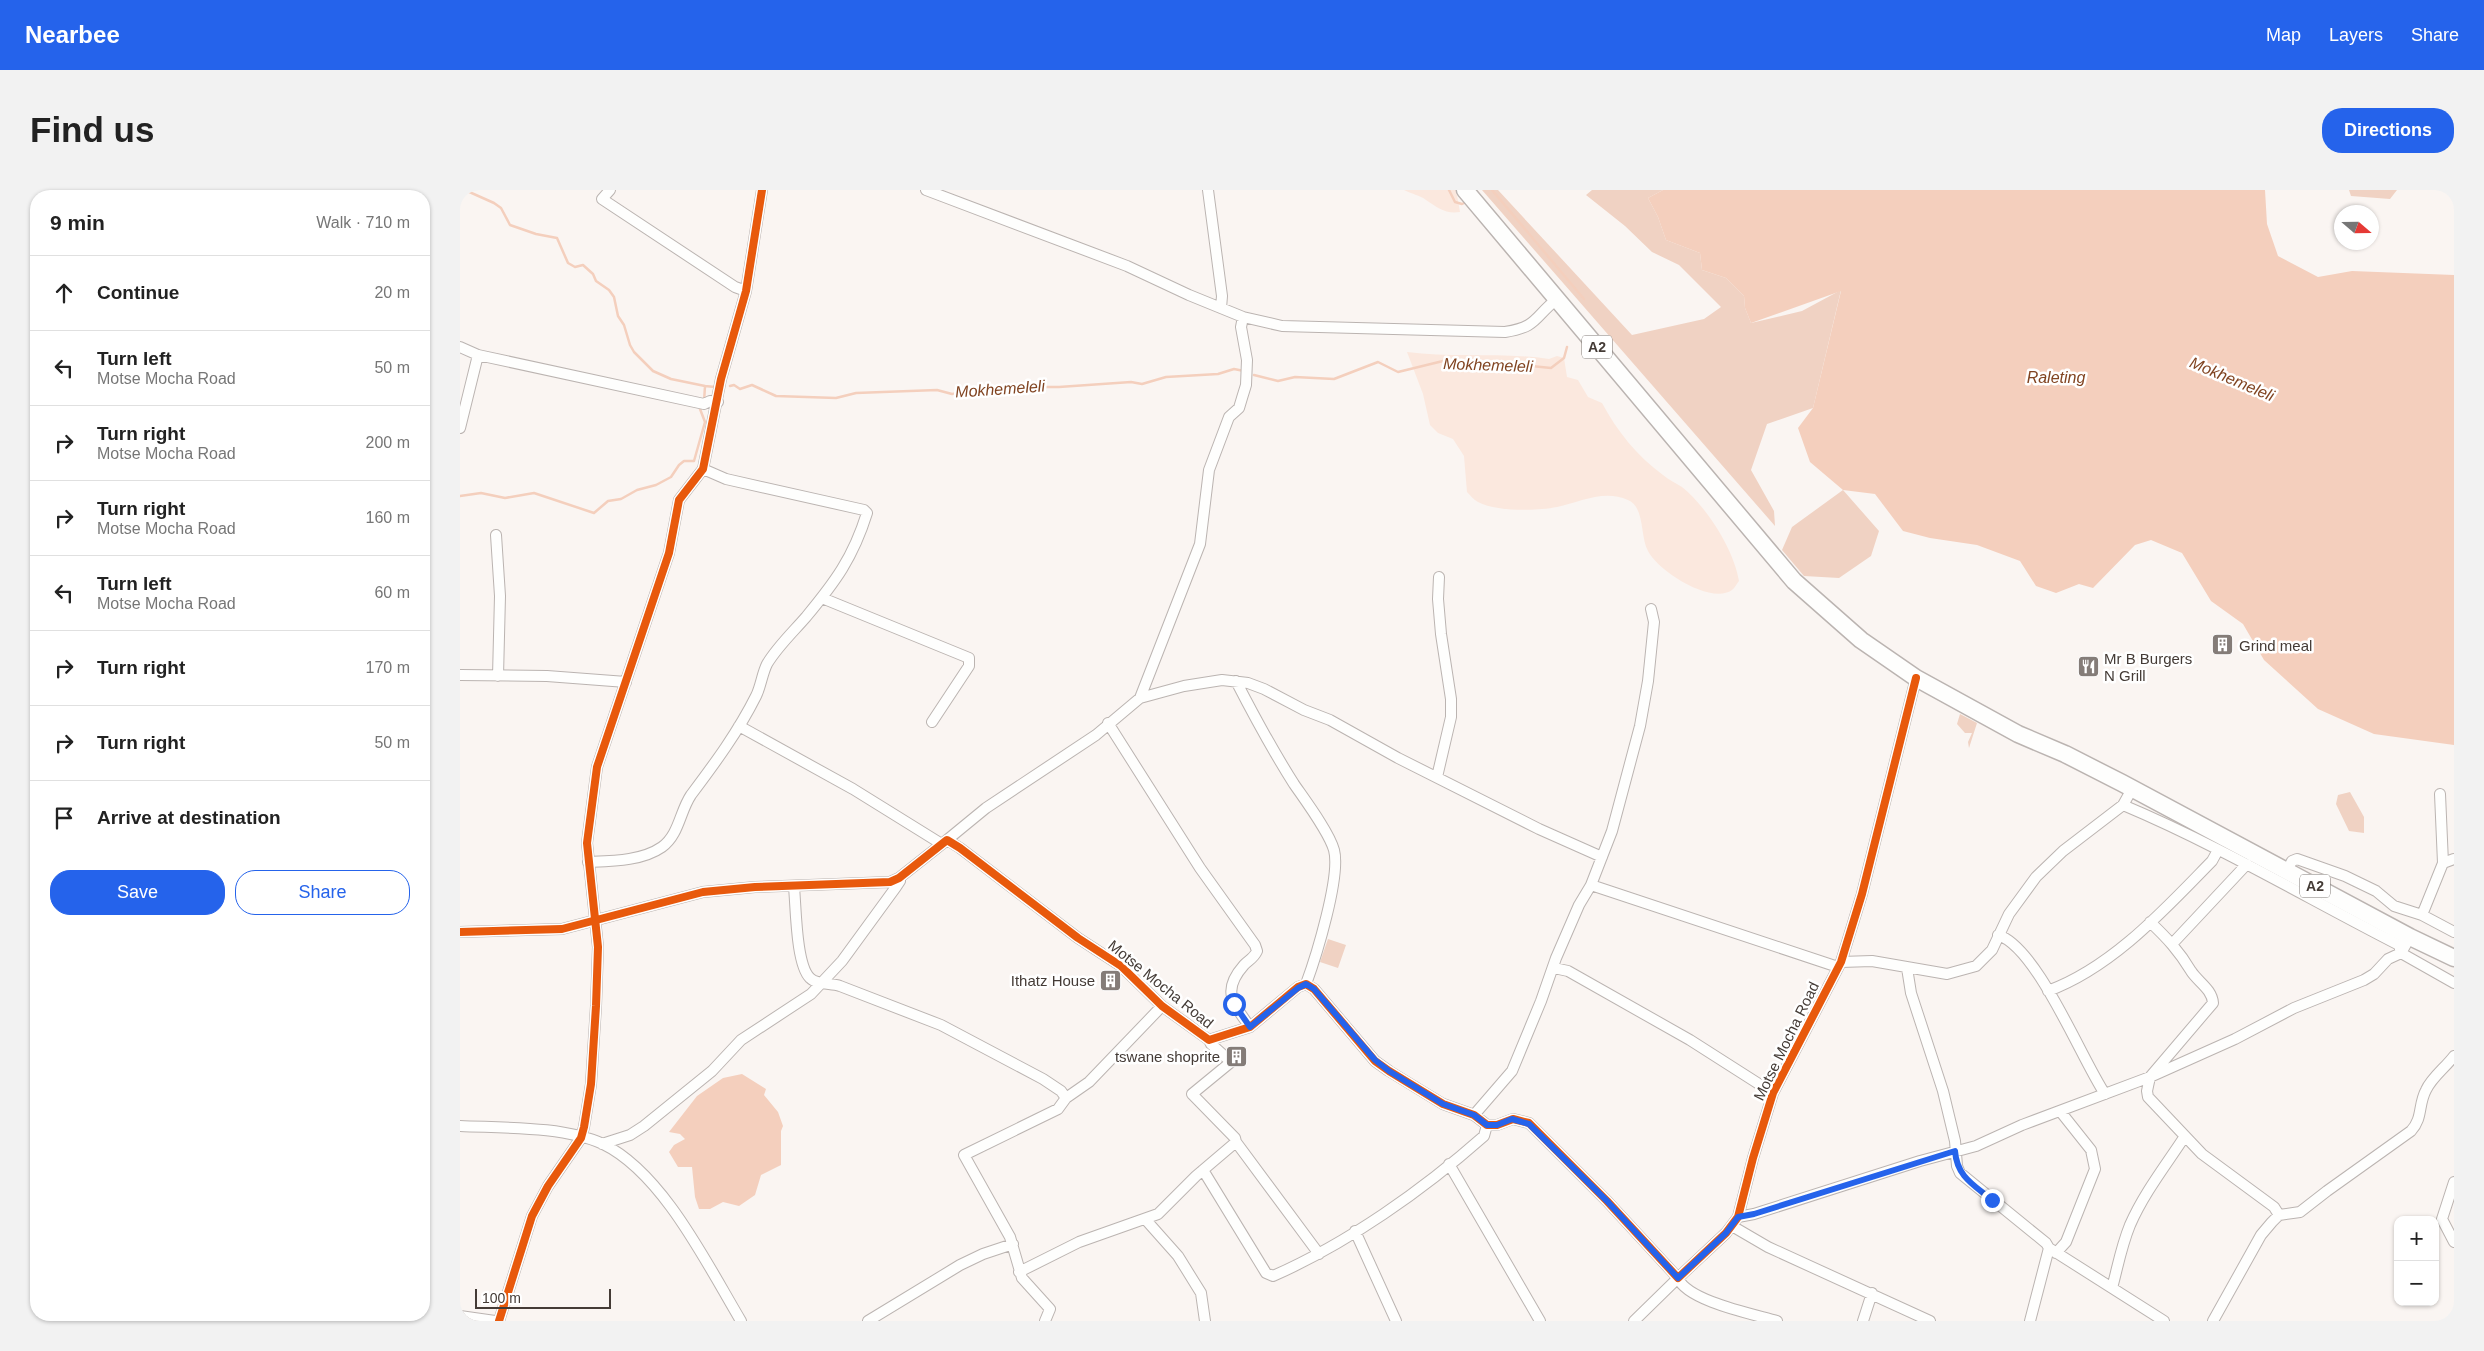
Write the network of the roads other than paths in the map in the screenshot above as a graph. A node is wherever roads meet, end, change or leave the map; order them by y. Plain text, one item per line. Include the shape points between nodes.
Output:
1 (610, 190) edge
2 (762, 190) edge
3 (926, 190) edge
4 (1208, 190) edge
5 (1465, 190) edge
6 (954, 195) edge
7 (746, 291) junction
8 (1557, 299) junction
9 (1221, 308) junction
10 (1243, 317) junction
11 (460, 347) edge
12 (478, 355) junction
13 (718, 402) junction
14 (460, 428) edge
15 (703, 469) junction
16 (496, 535) dead end
17 (1439, 576) dead end
18 (822, 598) junction
19 (1651, 609) dead end
20 (460, 675) edge
21 (498, 676) junction
22 (1916, 678) junction
23 (1236, 681) junction
24 (626, 682) junction
25 (1140, 698) junction
26 (932, 722) dead end
27 (1108, 723) junction
28 (739, 726) junction
29 (1437, 776) junction
30 (2132, 789) junction
31 (2440, 794) dead end
32 (2123, 805) junction
33 (944, 842) junction
34 (2218, 850) junction
35 (1602, 857) junction
36 (2454, 860) edge
37 (588, 862) junction
38 (2443, 863) junction
39 (2247, 864) junction
40 (2288, 871) junction
41 (899, 878) junction
42 (1591, 886) junction
43 (794, 887) junction
44 (2422, 916) junction
45 (594, 920) junction
46 (2150, 922) junction
47 (460, 932) edge
48 (2454, 932) edge
49 (1998, 934) junction
50 (2410, 937) junction
51 (2173, 943) junction
52 (2402, 953) junction
53 (2454, 958) edge
54 (1839, 965) junction
55 (1554, 968) junction
56 (1907, 968) junction
57 (822, 983) junction
58 (2454, 983) edge
59 (1306, 984) junction
60 (2048, 991) junction
61 (1162, 1006) junction
62 (1250, 1027) junction
63 (1209, 1040) junction
64 (2452, 1062) edge
65 (2150, 1077) junction
66 (1773, 1093) junction
67 (2105, 1094) junction
68 (1066, 1098) junction
69 (2060, 1111) junction
70 (1474, 1115) junction
71 (1487, 1125) junction
72 (460, 1126) edge
73 (2185, 1136) junction
74 (581, 1138) junction
75 (1236, 1142) junction
76 (602, 1144) junction
77 (1955, 1151) junction
78 (1449, 1164) junction
79 (1203, 1170) junction
80 (2454, 1182) edge
81 (2279, 1215) junction
82 (1738, 1217) junction
83 (1146, 1220) junction
84 (1732, 1226) junction
85 (1355, 1231) junction
86 (2454, 1242) edge
87 (1013, 1244) junction
88 (2053, 1250) junction
89 (1319, 1254) junction
90 (1019, 1272) junction
91 (1678, 1278) junction
92 (2112, 1288) junction
93 (1872, 1293) junction
94 (460, 1316) edge
95 (495, 1321) edge
96 (499, 1321) edge
97 (742, 1321) edge
98 (868, 1321) edge
99 (1045, 1321) edge
100 (1205, 1321) edge
101 (1396, 1321) edge
102 (1540, 1321) edge
103 (1634, 1321) edge
104 (1777, 1321) edge
105 (1863, 1321) edge
106 (1930, 1321) edge
107 (2030, 1321) edge
108 (2164, 1321) edge
109 (2213, 1321) edge

1 - 7 street via 602,199
2 - 7 street
3 - 6 street
4 - 9 street
5 - 8 main road, A2
6 - 9 street
7 - 13 street via 721,379
8 - 10 street via 1536,322 1524,329 1505,332 1282,326
8 - 22 main road, A2 via 1794,581 1861,640
9 - 10 street
10 - 25 street via 1246,385 1239,408 1229,417 1209,470 1200,544
11 - 12 street
12 - 13 street via 704,404
12 - 14 street
13 - 15 street
15 - 18 street via 726,479 866,511 850,558
15 - 24 street via 679,500 669,553
16 - 21 street via 500,596
17 - 29 street via 1441,634 1451,717
18 - 26 street via 968,658 970,666
18 - 28 street via 766,666 757,694
19 - 35 street via 1654,622 1640,726
20 - 21 street
21 - 24 street
22 - 30 main road, A2 via 2018,734
22 - 54 street, Motse Mocha Road via 1862,894
23 - 25 street via 1205,682
23 - 29 street via 1264,689 1330,720
23 - 59 street via 1266,738 1334,849 1335,867 1328,904
24 - 37 street via 597,767 587,843
25 - 27 street
27 - 33 street via 1096,735 986,808
27 - 62 street via 1200,868 1255,946 1255,956 1236,976 1230,992
28 - 33 street, Motse Mocha Road
28 - 37 street via 717,763 684,805 672,838 663,847 622,860
29 - 35 street via 1538,829
30 - 32 street
30 - 40 main road, A2
31 - 38 street
32 - 34 street
32 - 49 street via 2063,851 2036,877
33 - 41 street
33 - 61 street, Motse Mocha Road via 960,848 1078,938 1121,966
34 - 39 street
34 - 46 street via 2212,861
35 - 42 street
36 - 38 street
37 - 45 street
38 - 44 street
39 - 51 street
39 - 52 street via 2399,945
40 - 44 street via 2292,861 2298,859 2314,864 2376,891 2394,906
40 - 50 main road, A2
41 - 43 street via 879,883
41 - 57 street via 896,887
42 - 54 street
42 - 55 street via 1579,905
43 - 45 street via 703,892
43 - 57 street via 803,965 810,978
44 - 48 street
45 - 47 street via 562,929
45 - 74 street via 598,947 595,1035
46 - 51 street
46 - 60 street via 2094,967
49 - 56 street via 1984,960 1961,972 1947,974
49 - 60 street via 2018,948
50 - 52 street
50 - 53 main road, A2
51 - 65 street via 2208,990 2213,1003
52 - 58 street
52 - 65 street via 2388,959 2364,980 2294,1008
54 - 56 street via 1872,962
54 - 66 street, Motse Mocha Road
55 - 66 street via 1568,971 1690,1040
55 - 70 street via 1512,1072
56 - 77 street via 1911,993 1943,1091
57 - 68 street via 840,986 941,1026 1042,1079
57 - 76 street via 811,994 741,1040 712,1071 644,1126 630,1135
59 - 62 street, Motse Mocha Road
59 - 70 street via 1314,989 1375,1060 1443,1104
60 - 67 street
61 - 63 street, Motse Mocha Road
61 - 68 street via 1089,1082
62 - 63 street, Motse Mocha Road
63 - 75 street via 1231,1062 1192,1094 1236,1138
64 - 81 street via 2426,1088 2420,1120 2412,1131 2300,1212
65 - 67 street
65 - 73 street via 2148,1097
66 - 82 street, Motse Mocha Road
67 - 69 street
68 - 87 street via 1058,1109 964,1155
69 - 77 street via 1976,1146
69 - 88 street via 2091,1150 2096,1169 2066,1242
70 - 71 street
71 - 78 street via 1484,1136
71 - 91 street via 1512,1119 1529,1124 1607,1201
72 - 74 street via 537,1130
73 - 81 street via 2202,1154 2274,1207
73 - 92 street via 2131,1224 2115,1267
74 - 76 street
74 - 96 street via 534,1210
75 - 79 street
75 - 89 street
76 - 97 street via 650,1181 678,1216
77 - 82 street
77 - 88 street via 1960,1173
78 - 85 street
78 - 102 street
79 - 83 street via 1165,1209
79 - 89 street via 1270,1276
80 - 86 street via 2442,1219
81 - 109 street via 2261,1235
82 - 84 street, Motse Mocha Road
83 - 90 street via 1078,1242
83 - 100 street via 1178,1256 1201,1293
84 - 91 street, Motse Mocha Road
84 - 93 street via 1768,1247
85 - 89 street
85 - 101 street
87 - 90 street
87 - 98 street via 960,1266
88 - 92 street
88 - 107 street
90 - 99 street via 1028,1286 1048,1304 1050,1312
91 - 103 street, Motse Mocha Road
91 - 104 street via 1681,1286 1701,1296
92 - 108 street
93 - 105 street
93 - 106 street
94 - 95 street

